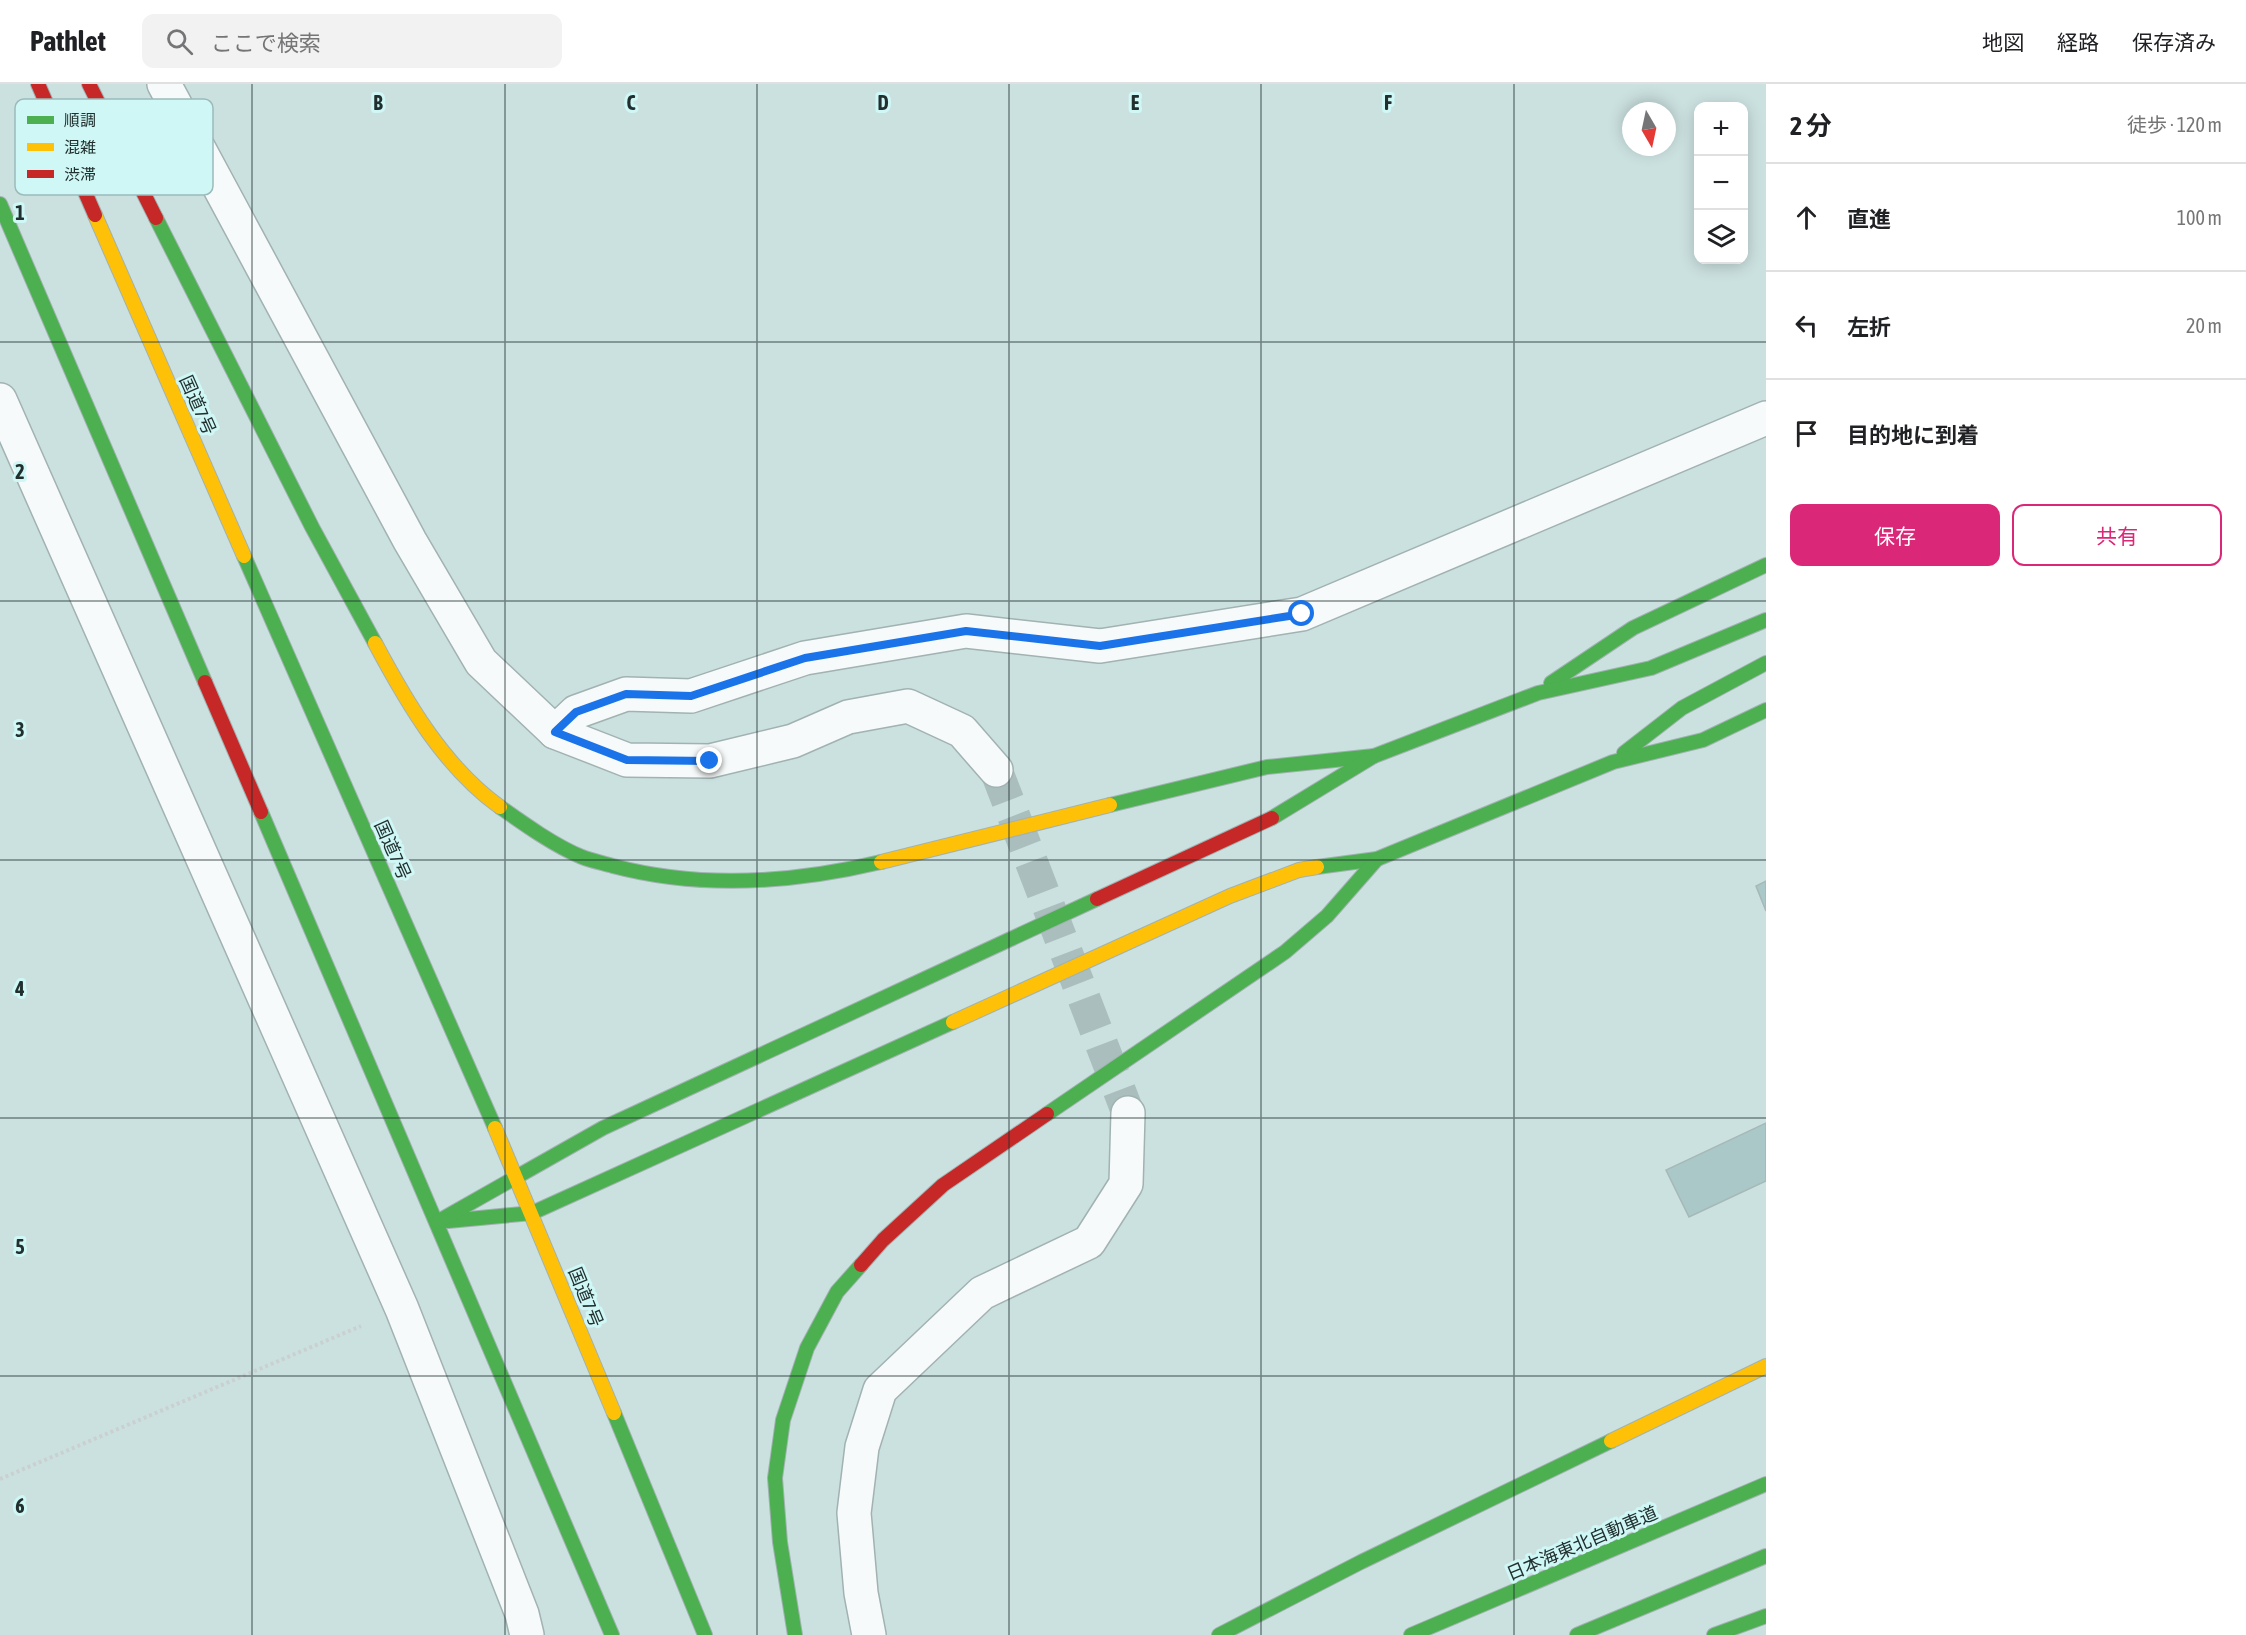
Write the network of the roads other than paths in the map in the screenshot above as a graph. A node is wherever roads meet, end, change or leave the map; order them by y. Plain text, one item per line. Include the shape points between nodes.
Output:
1 (39, 84) edge
2 (89, 84) edge
3 (164, 84) edge
4 (46, 99) edge
5 (97, 99) edge
6 (172, 99) edge
7 (213, 175) edge
8 (87, 195) edge
9 (145, 195) edge
10 (0, 204) edge
11 (0, 400) edge
12 (1766, 418) edge
13 (1766, 565) edge
14 (1766, 620) edge
15 (1766, 663) edge
16 (1538, 693) junction
17 (1766, 710) edge
18 (555, 732) junction
19 (1374, 756) junction
20 (1613, 762) junction
21 (996, 770) tunnel mouth
22 (1377, 859) junction
23 (1128, 1113) tunnel mouth
24 (516, 1176) junction
25 (532, 1213) junction
26 (437, 1222) junction
27 (1766, 1366) edge
28 (1766, 1484) edge
29 (1766, 1556) edge
30 (1766, 1616) edge
31 (527, 1635) edge
32 (612, 1635) edge
33 (705, 1635) edge
34 (795, 1635) edge
35 (869, 1635) edge
36 (1219, 1635) edge
37 (1411, 1635) edge
38 (1577, 1635) edge
39 (1714, 1635) edge

1 - 4 highway, 国道7号
2 - 5 highway
3 - 6 street
7 - 18 street via 410,541 481,662
8 - 24 highway, 国道7号
9 - 19 highway via 312,527 432,738 478,791 524,824 582,856 667,877 701,881 772,879 863,866 1267,767
10 - 26 highway
11 - 31 street via 402,1309
12 - 18 street via 1302,614 1100,646 966,631 805,658 691,696 626,694 576,712
13 - 16 highway via 1633,628
14 - 16 highway via 1651,668
15 - 20 highway via 1682,708
16 - 19 highway
17 - 20 highway via 1703,740
18 - 21 street via 627,760 710,761 793,741 848,717 908,706 962,731
19 - 24 highway via 1268,820 603,1128
20 - 22 highway
22 - 25 highway via 1299,870 1230,896
22 - 34 highway via 1327,916 1285,952 943,1185 883,1240 837,1292 807,1348 786,1410 775,1478 780,1542
23 - 35 street via 1126,1184 1089,1242 982,1293 880,1390 862,1447 854,1513
24 - 25 highway, 国道7号
24 - 26 highway
25 - 26 highway
25 - 33 highway, 国道7号
26 - 32 highway
27 - 36 highway
28 - 37 highway, 日本海東北自動車道
29 - 38 highway
30 - 39 highway

